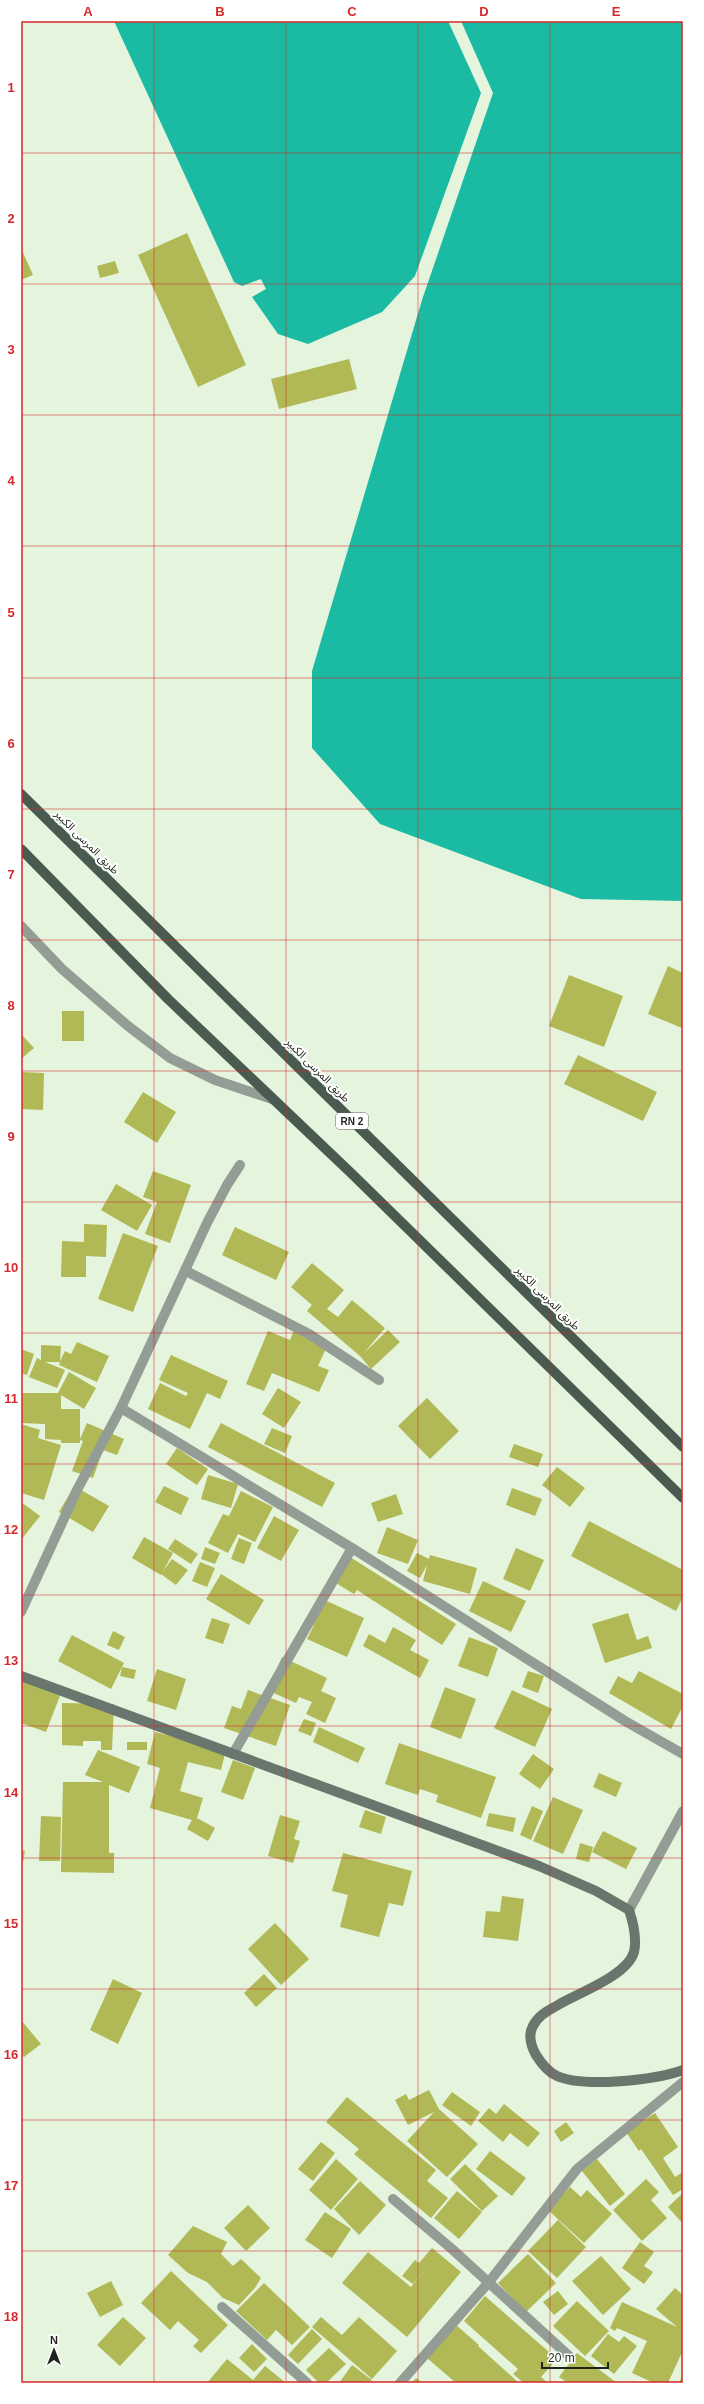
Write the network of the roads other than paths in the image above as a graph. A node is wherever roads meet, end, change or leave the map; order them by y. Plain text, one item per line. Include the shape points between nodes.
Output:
1 (21, 794) edge
2 (21, 849) edge
3 (21, 926) edge
4 (272, 1099) junction
5 (240, 1165) dead end
6 (186, 1271) junction
7 (379, 1380) dead end
8 (121, 1408) junction
9 (683, 1447) edge
10 (683, 1498) edge
11 (352, 1548) junction
12 (21, 1612) edge
13 (21, 1676) edge
14 (233, 1754) junction
15 (683, 1754) edge
16 (683, 1810) edge
17 (629, 1910) junction
18 (683, 2070) edge
19 (683, 2082) edge
20 (393, 2199) dead end
21 (489, 2282) junction
22 (222, 2307) dead end
23 (569, 2356) dead end
24 (307, 2383) edge
25 (400, 2383) edge

1 - 9 main road, طريق المرسى الكبير / RN 2
2 - 4 main road via 168,999
3 - 4 street via 62,969 128,1026 170,1058 215,1080
4 - 10 main road
5 - 6 street via 207,1223
6 - 7 street via 309,1334
6 - 8 street
8 - 11 street
8 - 12 street via 77,1490
11 - 14 street
11 - 15 street via 625,1721
13 - 14 main road
14 - 17 main road via 539,1866 596,1891
16 - 17 street
17 - 18 main road via 633,1924 634,1952 625,1967 608,1979 540,2015 532,2026 530,2037 533,2050 542,2065 557,2076 584,2080 640,2080
19 - 21 street via 577,2169
20 - 21 street
21 - 23 street
21 - 25 street
22 - 24 street

